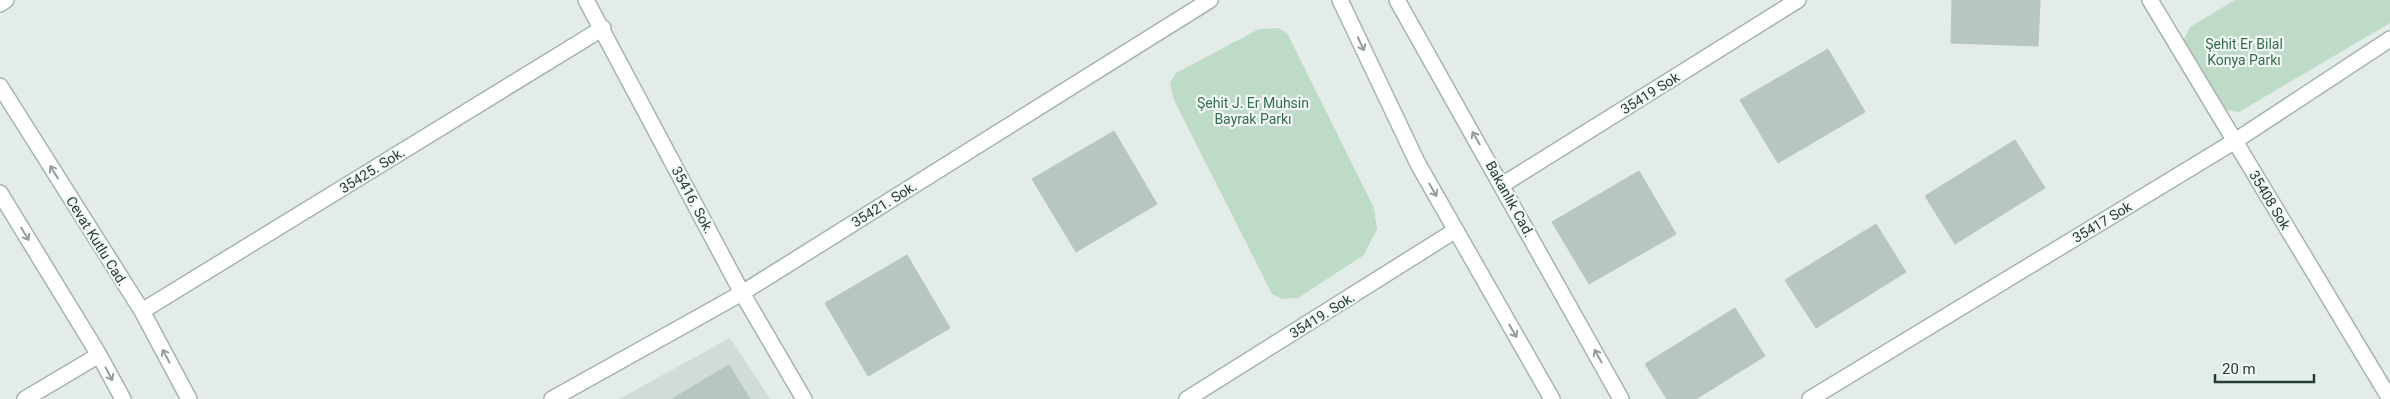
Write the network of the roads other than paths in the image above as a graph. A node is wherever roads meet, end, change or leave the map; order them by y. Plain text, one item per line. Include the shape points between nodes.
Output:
1 (6, 0) edge
2 (586, 0) edge
3 (1210, 0) edge
4 (1340, 0) edge
5 (1397, 0) edge
6 (1798, 0) edge
7 (2150, 0) edge
8 (0, 4) edge
9 (603, 28) junction
10 (2390, 39) edge
11 (0, 86) edge
12 (2235, 141) junction
13 (1502, 185) junction
14 (0, 193) edge
15 (1456, 230) junction
16 (742, 293) junction
17 (142, 311) junction
18 (99, 355) junction
19 (25, 399) edge
20 (123, 399) edge
21 (189, 399) edge
22 (552, 399) edge
23 (804, 399) edge
24 (1188, 399) edge
25 (1552, 399) edge
26 (1621, 399) edge
27 (1810, 399) edge
28 (2390, 399) edge

1 - 8 street
2 - 9 street, 35416. Sok.
3 - 16 street, 35421. Sok.
4 -> 15 street via 1418,164
13 -> 5 street, Bakanlık Cad.
6 - 13 street, 35419 Sok
7 - 12 street, 35408 Sok
9 - 16 street, 35416. Sok.
9 - 17 street, 35425. Sok.
10 - 12 street, 35417 Sok
17 -> 11 street, Cevat Kutlu Cad.
12 - 27 street, 35417 Sok
12 - 28 street, 35408 Sok
26 -> 13 street, Bakanlık Cad.
14 -> 18 street
15 - 24 street, 35419. Sok.
15 -> 25 street
16 - 22 street, 35421. Sok.
16 - 23 street, 35416. Sok.
21 -> 17 street, Cevat Kutlu Cad.
18 - 19 street
18 -> 20 street

